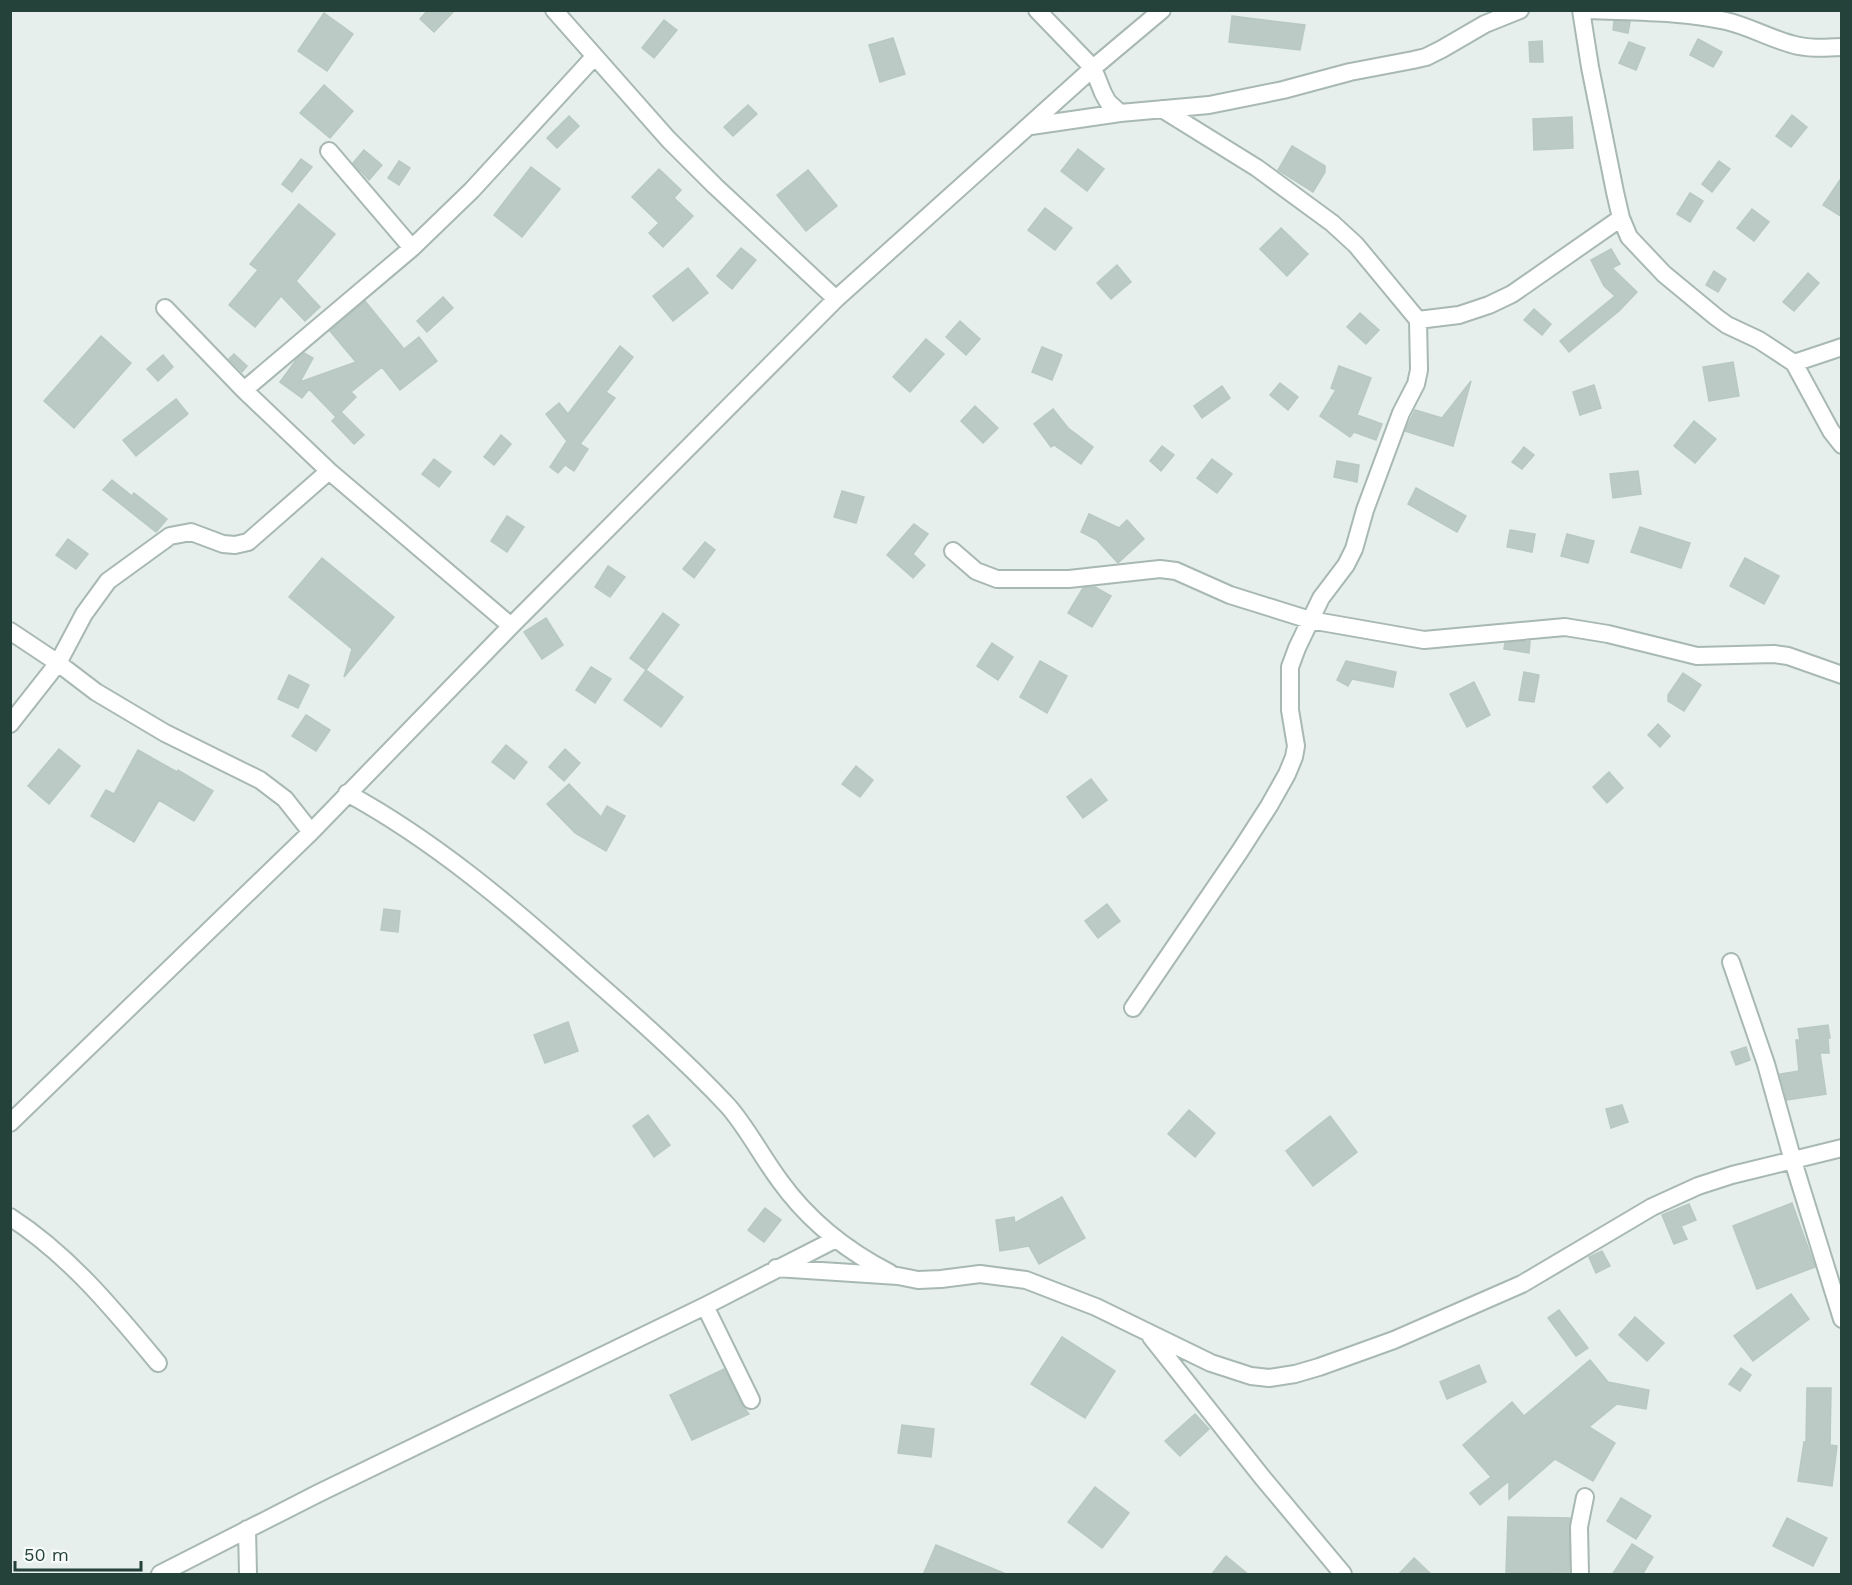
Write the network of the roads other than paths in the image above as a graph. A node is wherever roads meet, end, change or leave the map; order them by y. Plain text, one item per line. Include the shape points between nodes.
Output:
1 (554, 10) edge
2 (1037, 10) edge
3 (1162, 10) edge
4 (1520, 10) edge
5 (1581, 10) edge
6 (1588, 10) edge
7 (1842, 47) edge
8 (594, 57) junction
9 (1094, 68) junction
10 (1162, 109) junction
11 (1120, 113) junction
12 (1031, 126) junction
13 (328, 151) dead end
14 (1621, 218) junction
15 (412, 248) junction
16 (836, 299) junction
17 (165, 308) dead end
18 (1418, 320) junction
19 (1842, 347) edge
20 (1794, 363) junction
21 (244, 390) junction
22 (1842, 444) edge
23 (329, 471) junction
24 (954, 552) dead end
25 (1310, 620) junction
26 (511, 626) junction
27 (10, 631) edge
28 (58, 663) junction
29 (1842, 675) edge
30 (10, 724) edge
31 (347, 793) junction
32 (311, 832) junction
33 (1731, 962) dead end
34 (1133, 1008) dead end
35 (10, 1123) edge
36 (1842, 1148) edge
37 (1793, 1161) junction
38 (10, 1217) edge
39 (836, 1239) junction
40 (776, 1268) junction
41 (898, 1276) junction
42 (705, 1306) junction
43 (1842, 1319) edge
44 (1148, 1334) junction
45 (158, 1363) dead end
46 (751, 1400) dead end
47 (1585, 1497) dead end
48 (247, 1529) junction
49 (160, 1575) edge
50 (248, 1575) edge
51 (1343, 1575) edge
52 (1580, 1575) edge

1 - 8 street
2 - 9 street
3 - 9 street
4 - 10 street via 1485,24 1426,57 1241,99
5 - 14 street
6 - 7 street via 1710,18 1792,45
8 - 15 street via 472,190
8 - 16 street via 684,155
9 - 11 street via 1108,102
9 - 12 street
10 - 11 street
10 - 18 street via 1257,168 1332,223 1356,245
11 - 12 street
12 - 16 street
13 - 15 street
14 - 18 street via 1512,294 1459,315
14 - 20 street via 1629,237 1664,274 1727,326 1759,340
15 - 21 street
16 - 26 street
17 - 21 street
18 - 25 street via 1416,384 1391,438 1354,549
19 - 20 street
20 - 22 street
21 - 23 street
23 - 26 street
23 - 28 street via 248,542 223,544 191,532 170,536 108,581 84,614
24 - 25 street via 976,571 997,579 1069,579 1160,569 1176,571 1230,595
25 - 29 street via 1424,640 1565,627 1697,656 1788,656
25 - 34 street via 1290,667 1290,710 1296,746 1287,774 1246,842
26 - 31 street
27 - 28 street
28 - 30 street
28 - 32 street via 96,692 165,733 260,780 285,799
31 - 32 street
31 - 39 street via 456,863 610,993 730,1108 794,1199
32 - 35 street
33 - 37 street via 1766,1064
36 - 37 street
37 - 43 street
37 - 44 street via 1732,1175 1673,1196 1522,1284 1394,1340 1295,1374 1251,1376 1211,1363
38 - 45 street via 72,1266
39 - 40 street
39 - 41 street via 872,1264
40 - 41 street
40 - 42 street
41 - 44 street via 918,1280 980,1274 1026,1280 1096,1307
42 - 46 street
42 - 48 street
44 - 51 street
47 - 52 street via 1579,1527
48 - 49 street
48 - 50 street

